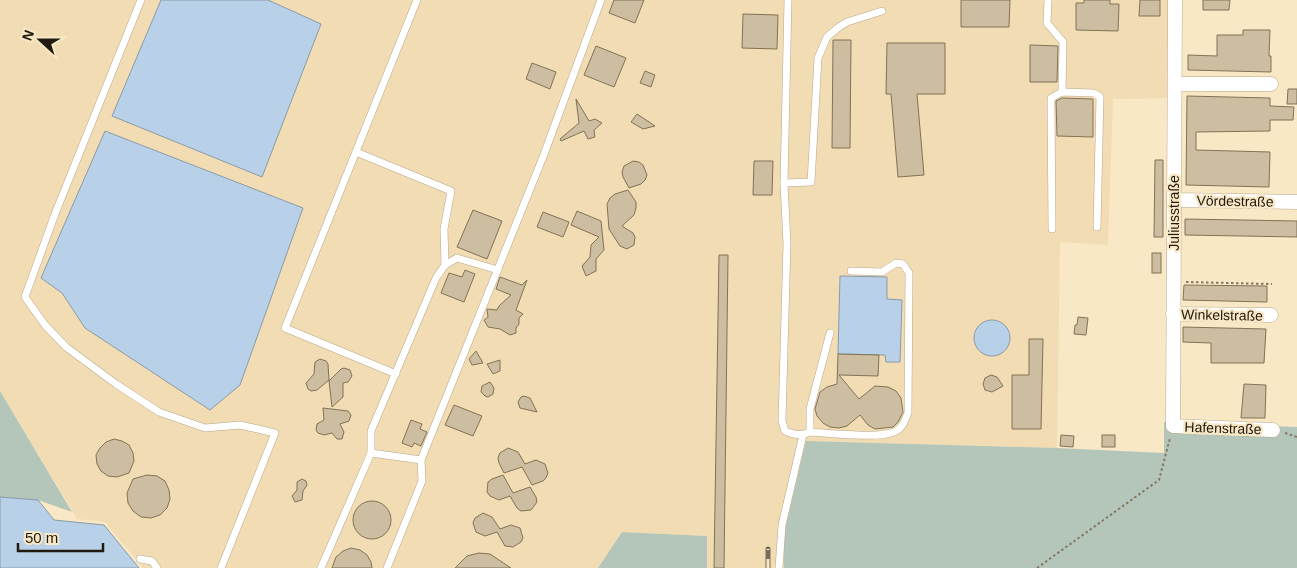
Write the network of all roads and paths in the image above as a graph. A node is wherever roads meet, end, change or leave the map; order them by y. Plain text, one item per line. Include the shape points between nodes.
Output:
1 (141, 0) edge
2 (417, 0) edge
3 (601, 0) edge
4 (788, 0) edge
5 (1048, 0) edge
6 (1175, 0) edge
7 (882, 11) dead end
8 (1175, 84) junction
9 (1271, 84) dead end
10 (1062, 92) junction
11 (356, 152) junction
12 (784, 183) junction
13 (1174, 200) junction
14 (1297, 202) edge
15 (1097, 227) dead end
16 (1052, 229) dead end
17 (445, 265) junction
18 (498, 270) junction
19 (851, 271) dead end
20 (1173, 281) junction
21 (1272, 284) dead end
22 (1173, 314) junction
23 (1271, 315) dead end
24 (830, 334) dead end
25 (396, 374) junction
26 (1173, 426) junction
27 (1273, 430) dead end
28 (810, 432) junction
29 (803, 435) junction
30 (371, 453) junction
31 (421, 460) junction
32 (140, 559) dead end
33 (157, 568) edge
34 (221, 568) edge
35 (321, 568) edge
36 (387, 568) edge
37 (779, 568) edge
38 (1037, 568) edge

1 - 34 lane via 25,297 66,347 159,412 205,428 240,425 275,433
2 - 11 lane
3 - 18 lane
4 - 12 lane
5 - 10 lane via 1047,23 1063,42
6 - 8 street, Juliusstraße
7 - 12 lane via 847,22 827,37 818,58 811,182
8 - 9 street
8 - 13 street, Juliusstraße
10 - 15 lane via 1094,93 1100,97
10 - 16 lane via 1051,98
11 - 17 lane via 451,190 444,229
11 - 25 lane via 285,328
12 - 29 lane via 787,244 782,421 785,431
13 - 14 street, Vördestraße
13 - 20 street, Juliusstraße
17 - 18 lane via 458,258
17 - 25 lane via 436,278
18 - 31 lane
19 - 28 lane via 882,272 896,263 904,264 908,273 908,414 903,425 886,434
20 - 21 path
20 - 22 street, Juliusstraße
22 - 23 street, Winkelstraße
22 - 26 street, Juliusstraße
24 - 28 lane via 810,409
25 - 30 lane via 371,432
26 - 27 street, Hafenstraße
26 - 38 path via 1159,480
28 - 29 lane
29 - 37 lane via 782,525
30 - 31 lane
30 - 35 lane
31 - 36 lane via 422,481
32 - 33 lane via 152,562

